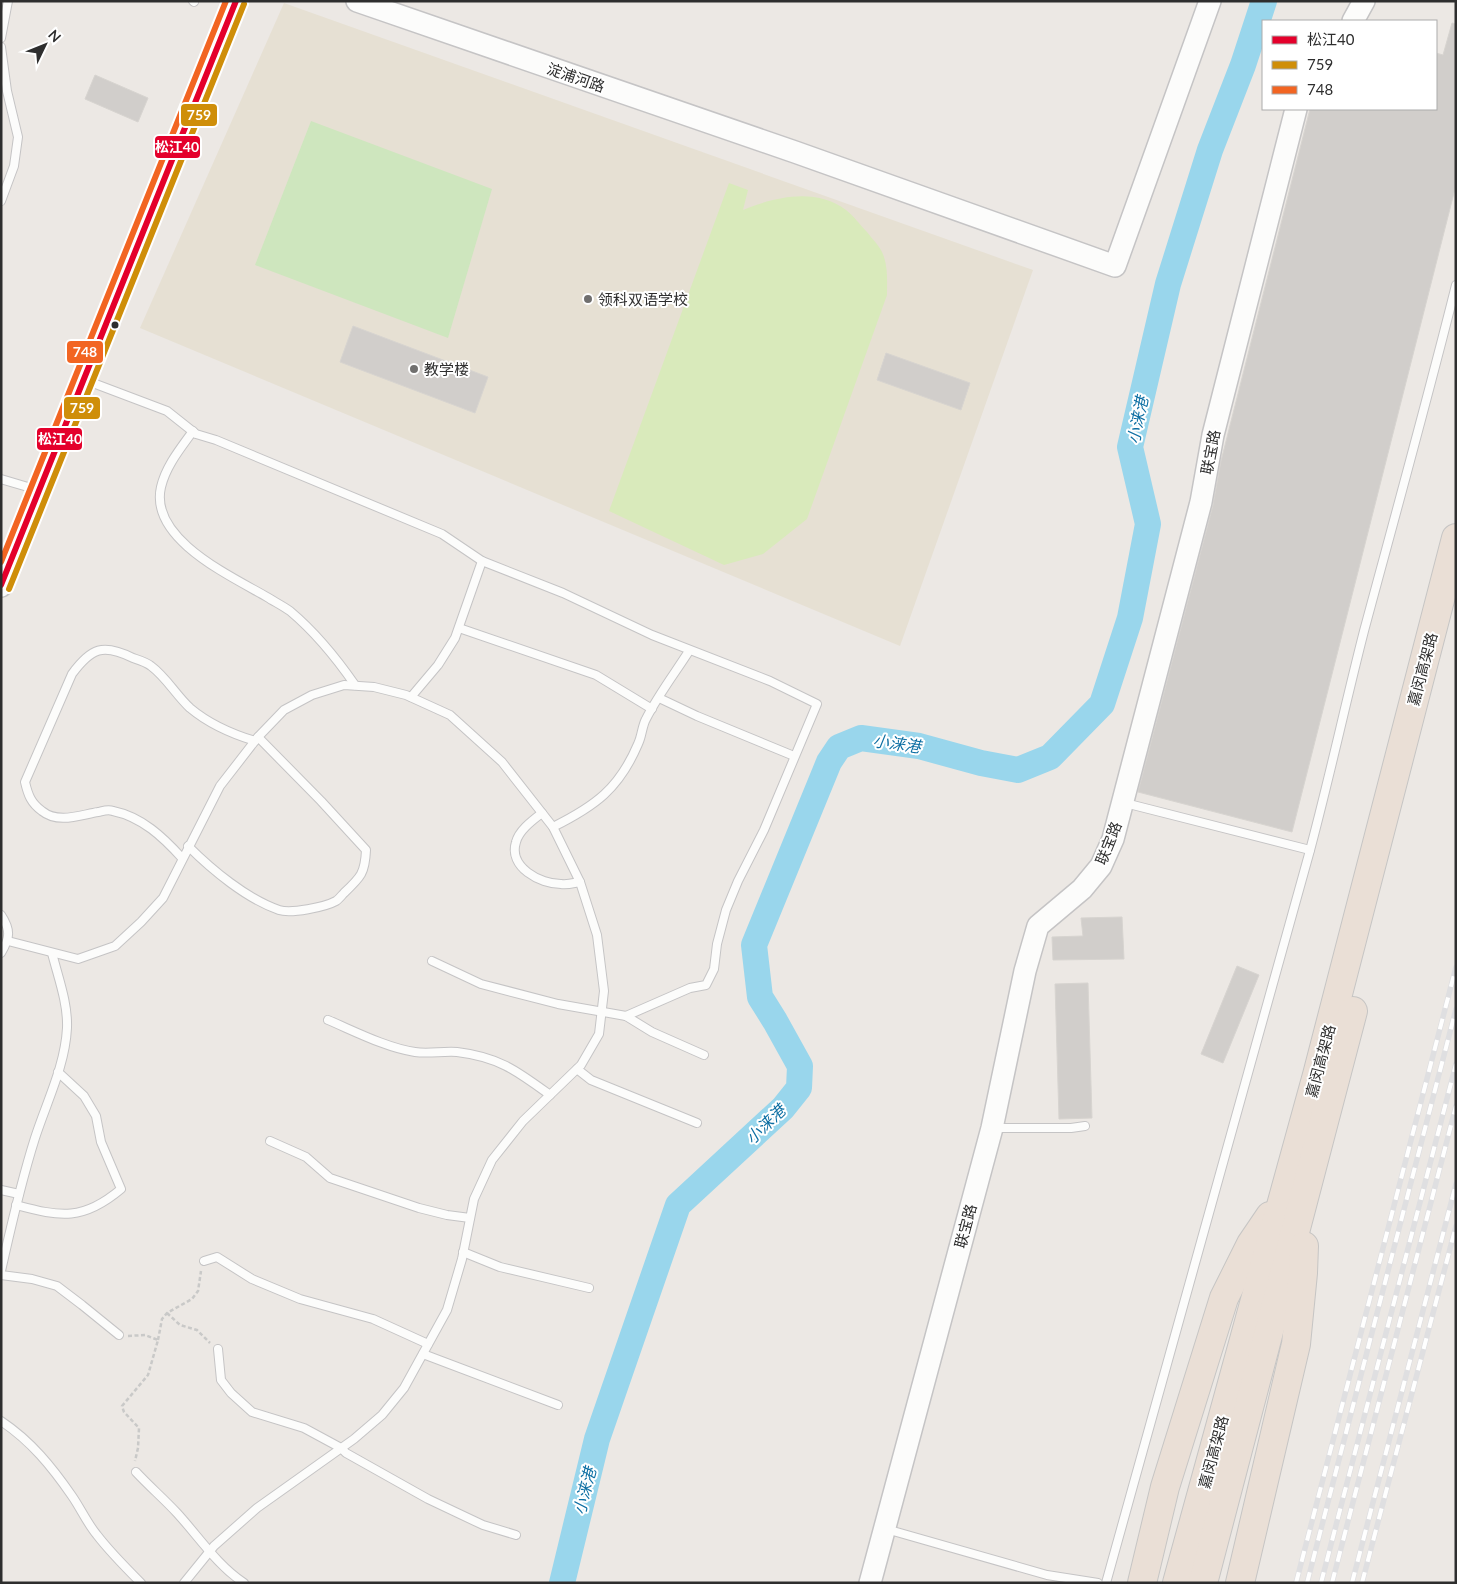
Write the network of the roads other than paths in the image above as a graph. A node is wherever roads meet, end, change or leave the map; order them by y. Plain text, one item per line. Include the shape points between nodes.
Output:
1 (8, 1) edge
2 (236, 1) edge
3 (357, 1) edge
4 (1210, 1) edge
5 (1364, 1) edge
6 (1353, 20) edge
7 (1, 38) edge
8 (1, 47) edge
9 (1296, 110) edge
10 (1, 202) edge
11 (1456, 285) edge
12 (85, 380) junction
13 (193, 432) junction
14 (1, 478) edge
15 (40, 490) junction
16 (1456, 538) edge
17 (482, 561) junction
18 (1, 586) edge
19 (1456, 608) edge
20 (459, 628) junction
21 (689, 650) junction
22 (355, 685) junction
23 (411, 697) junction
24 (659, 698) junction
25 (652, 709) junction
26 (256, 739) junction
27 (794, 756) junction
28 (1123, 803) junction
29 (542, 813) junction
30 (552, 827) junction
31 (188, 846) junction
32 (1310, 850) junction
33 (182, 858) junction
34 (580, 882) junction
35 (1, 915) edge
36 (8, 941) junction
37 (1, 953) edge
38 (52, 953) junction
39 (432, 961) dead end
40 (601, 1013) junction
41 (626, 1016) junction
42 (328, 1020) dead end
43 (704, 1055) dead end
44 (577, 1069) junction
45 (58, 1072) junction
46 (550, 1095) junction
47 (697, 1123) dead end
48 (1085, 1126) dead end
49 (992, 1128) junction
50 (270, 1141) dead end
51 (1, 1190) edge
52 (19, 1194) junction
53 (1294, 1196) junction
54 (16, 1205) junction
55 (470, 1218) junction
56 (463, 1252) junction
57 (204, 1261) road end
58 (1, 1271) edge
59 (1, 1276) edge
60 (589, 1288) dead end
61 (119, 1335) road end
62 (428, 1344) junction
63 (218, 1349) road end
64 (422, 1354) junction
65 (558, 1405) dead end
66 (1, 1421) edge
67 (342, 1448) junction
68 (136, 1472) road end
69 (884, 1528) junction
70 (516, 1535) dead end
71 (210, 1551) junction
72 (142, 1583) edge
73 (184, 1583) edge
74 (244, 1583) edge
75 (870, 1583) edge
76 (1098, 1583) edge
77 (1106, 1583) edge
78 (1142, 1583) edge
79 (1177, 1583) edge
80 (1203, 1583) edge
81 (1240, 1583) edge

1 - 7 lane
2 - 12 street
3 - 4 street, 淀浦河路 via 1115,266
5 - 6 street
8 - 10 lane via 18,137 14,166
9 - 28 street, 联宝路 via 1213,435 1201,502
11 - 32 lane
12 - 13 lane via 167,411
12 - 15 street
13 - 17 lane via 442,534
13 - 22 lane via 172,461 161,488 161,508 166,522 185,545 207,561 289,610 337,659
14 - 15 lane
15 - 18 street
16 - 53 highway, 嘉闵高架路 via 1316,1075
17 - 20 lane
17 - 21 lane via 563,592
19 - 53 highway, 嘉闵高架路
20 - 23 lane via 438,665
20 - 25 lane via 596,675
21 - 24 lane
21 - 27 lane via 770,681 817,704
22 - 23 lane via 374,686
22 - 26 lane via 312,695 284,710
23 - 29 lane via 450,715 502,762
24 - 25 lane
24 - 27 lane
25 - 30 lane via 627,768 607,793 582,812
26 - 31 lane via 220,786
26 - 31 lane via 321,801 366,850 365,866 358,880 336,901 316,908 281,911 231,883
26 - 33 lane via 231,734 210,721 191,708 150,666 124,653 107,649 91,653 72,674 25,782 28,796 48,816 64,818 111,810 141,821
27 - 41 lane via 726,910 714,969 706,984
28 - 32 lane
28 - 49 street, 联宝路 via 1101,866 1082,889 1038,926 1025,971
29 - 30 lane
29 - 34 lane via 516,841 515,855 523,870 541,880 560,884
30 - 34 lane
31 - 33 lane
32 - 77 lane
33 - 38 lane via 163,898 115,946 78,959
34 - 40 lane via 597,935 604,990
35 - 36 lane via 8,924
36 - 37 lane
36 - 38 lane
38 - 45 lane via 67,1026 63,1060
39 - 40 lane via 480,984
40 - 41 lane
40 - 44 lane via 598,1034
41 - 43 lane via 652,1032
42 - 46 lane via 416,1052 484,1056 514,1069
44 - 46 lane
44 - 47 lane via 591,1080
45 - 52 lane
45 - 54 lane via 84,1096 96,1116 101,1142 121,1189 106,1202 67,1215
46 - 55 lane via 523,1121 492,1160 474,1199
48 - 49 lane
49 - 69 street, 联宝路
50 - 55 lane via 306,1157 330,1178 419,1208
51 - 52 lane
52 - 54 lane
53 - 78 highway via 1251,1244 1224,1298 1165,1488
53 - 79 highway, 嘉闵高架路
53 - 80 highway, 嘉闵高架路
53 - 81 highway via 1303,1273 1296,1344
54 - 58 lane
55 - 56 lane
56 - 60 lane via 500,1267
56 - 62 lane via 447,1310
57 - 62 lane via 217,1257 252,1279 292,1296 373,1319
59 - 61 lane via 57,1286
62 - 64 lane
63 - 67 lane via 221,1380 252,1412 304,1428
64 - 65 lane
64 - 67 lane via 404,1388 382,1415
66 - 72 lane via 45,1459 96,1535
67 - 70 lane via 346,1454 428,1499 483,1525
67 - 71 lane via 257,1508
68 - 71 lane
69 - 75 street, 联宝路
69 - 76 lane via 1039,1572
71 - 73 lane
71 - 74 lane

